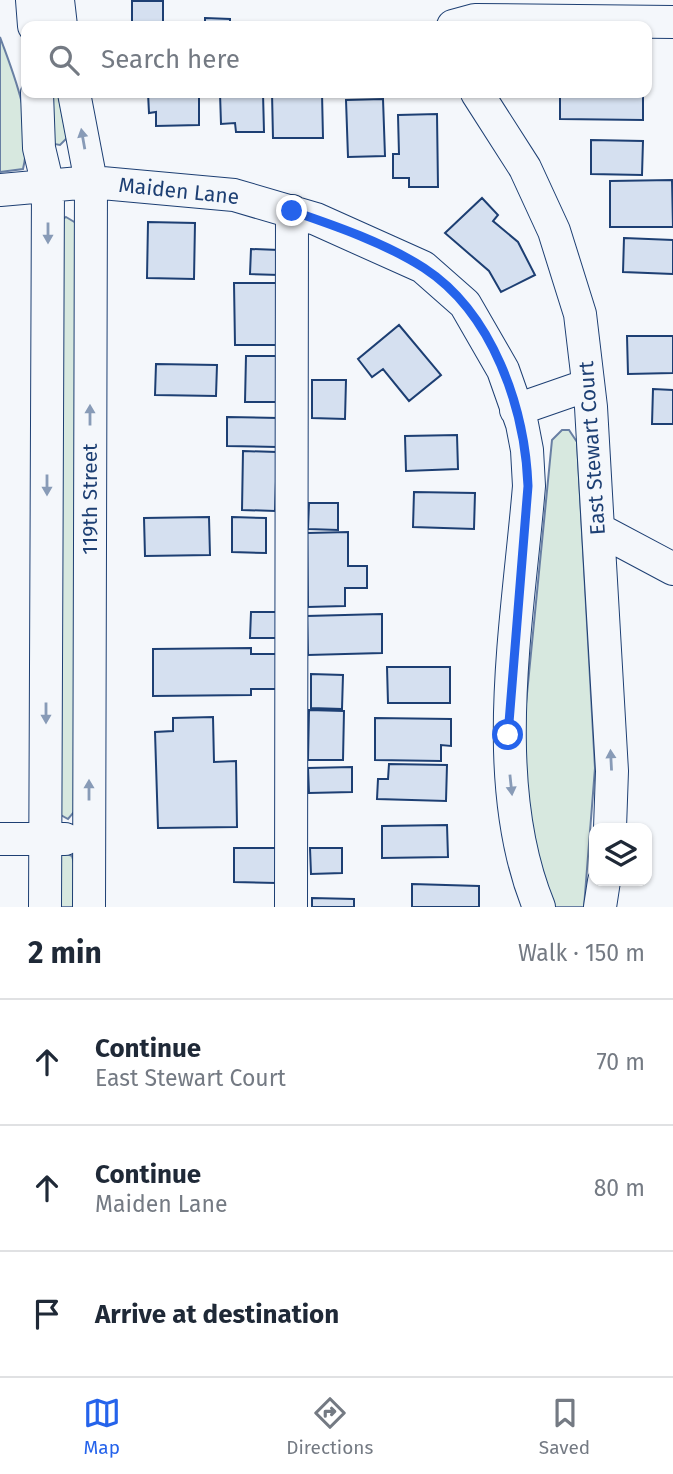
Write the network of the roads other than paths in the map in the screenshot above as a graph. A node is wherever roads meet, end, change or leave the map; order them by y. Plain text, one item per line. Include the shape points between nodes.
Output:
1 (32, 0) edge
2 (58, 0) edge
3 (34, 21) edge
4 (60, 21) edge
5 (471, 21) edge
6 (574, 21) edge
7 (652, 22) edge
8 (673, 22) edge
9 (37, 98) edge
10 (75, 98) edge
11 (480, 98) edge
12 (91, 182) junction
13 (48, 186) junction
14 (0, 190) edge
15 (292, 211) junction
16 (590, 396) junction
17 (519, 417) junction
18 (598, 529) junction
19 (673, 569) edge
20 (610, 823) edge
21 (0, 839) edge
22 (46, 839) junction
23 (89, 839) junction
24 (603, 886) edge
25 (45, 907) edge
26 (89, 907) edge
27 (291, 907) edge
28 (540, 907) edge
29 (600, 907) edge

1 - 3 street
2 - 4 street
5 - 6 street
7 - 8 street
9 - 13 street, 119th Street via 39,148
12 -> 10 street, 119th Street
11 - 16 street, East Stewart Court via 525,168 554,231 580,314
12 - 13 street, Maiden Lane
12 - 15 street, Maiden Lane via 234,195
23 -> 12 street, 119th Street
13 - 14 street, Maiden Lane
13 -> 22 street, 119th Street
15 - 17 street, Maiden Lane via 378,245 423,267 449,287 465,304 503,370
15 - 27 street
16 - 17 street
16 - 18 street, East Stewart Court
17 -> 28 street via 527,450 528,486 508,735 519,841
18 - 19 street
20 -> 18 street, East Stewart Court via 612,771
21 - 22 street
22 - 23 street
22 - 25 street, 119th Street
23 - 26 street, 119th Street
24 - 29 street

